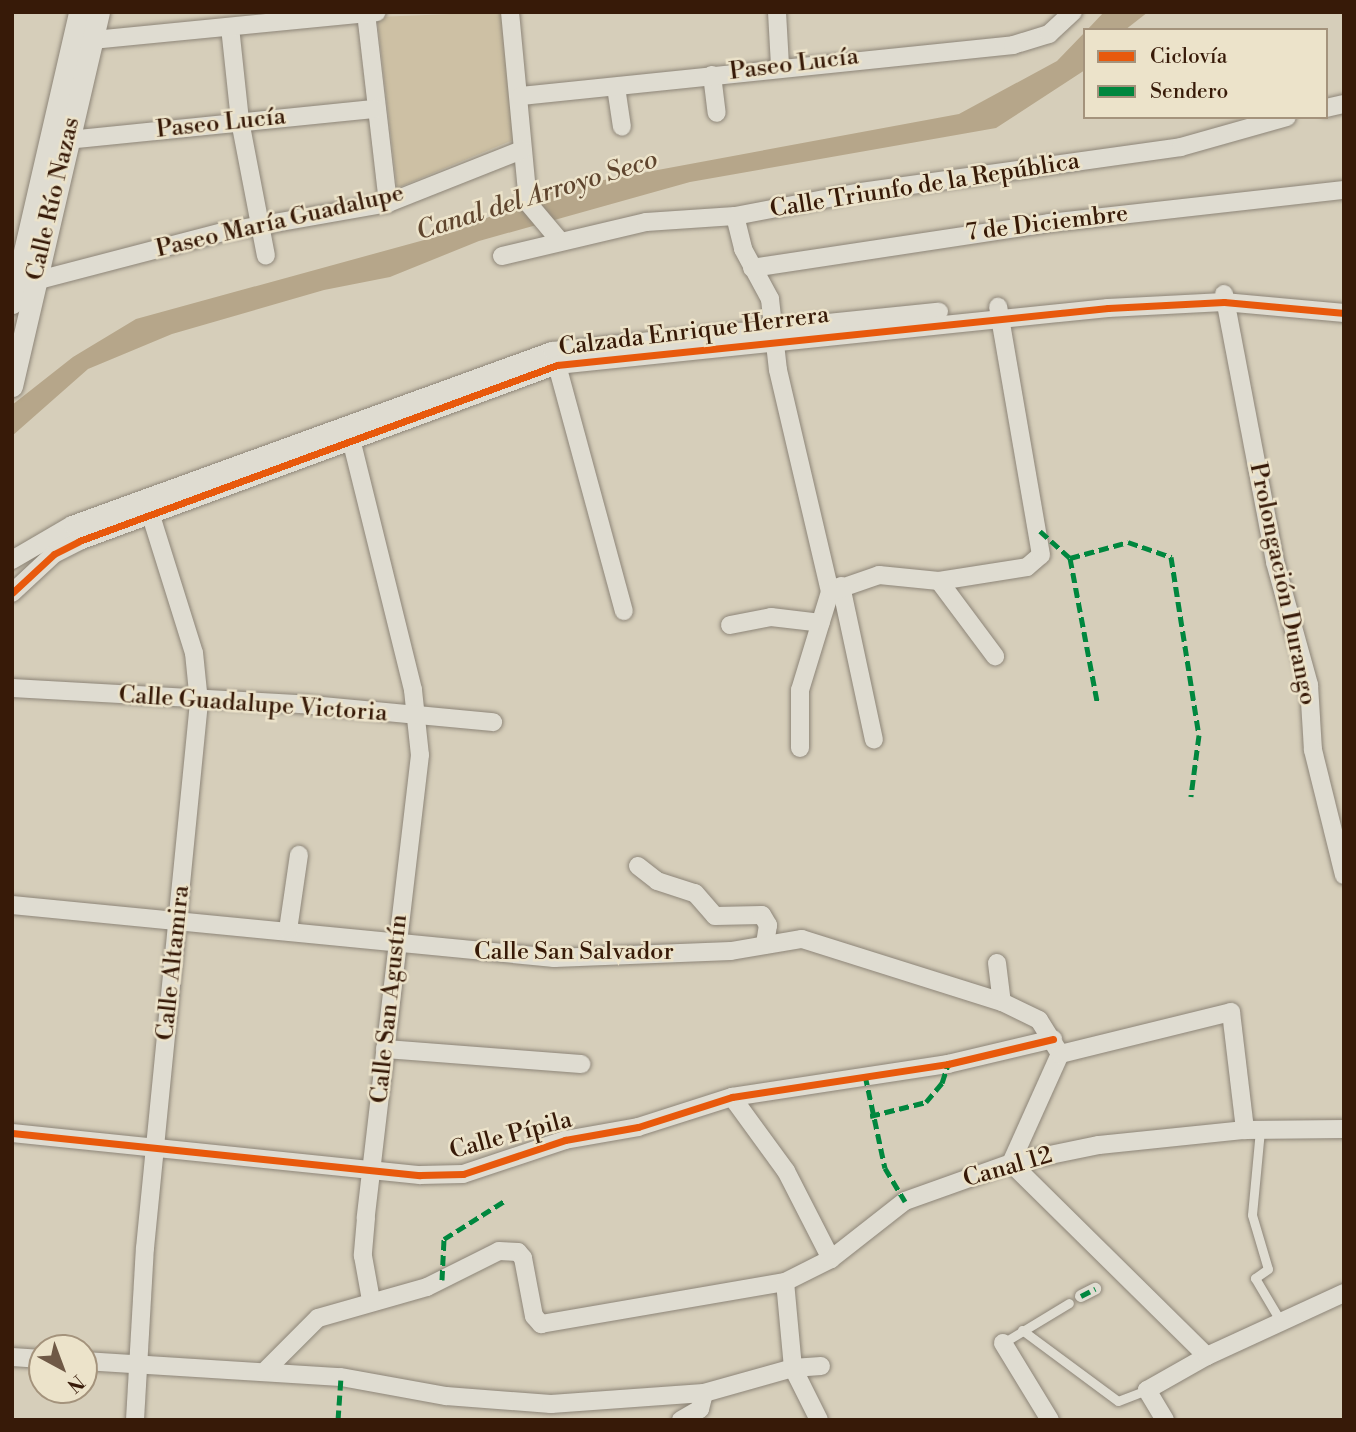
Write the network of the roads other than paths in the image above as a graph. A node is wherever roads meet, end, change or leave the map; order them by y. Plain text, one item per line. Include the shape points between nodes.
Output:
1 (79, 12) edge
2 (99, 12) edge
3 (510, 12) edge
4 (777, 12) edge
5 (371, 13) edge
6 (1066, 16) edge
7 (230, 27) junction
8 (93, 40) junction
9 (780, 66) junction
10 (712, 75) junction
11 (616, 87) junction
12 (521, 96) junction
13 (374, 108) junction
14 (717, 113) dead end
15 (1280, 119) edge
16 (240, 121) junction
17 (622, 127) dead end
18 (68, 140) junction
19 (522, 150) junction
20 (1344, 190) edge
21 (388, 202) junction
22 (735, 216) junction
23 (260, 226) junction
24 (555, 235) junction
25 (266, 256) dead end
26 (502, 256) dead end
27 (752, 268) junction
28 (19, 290) edge
29 (1224, 297) junction
30 (1344, 302) edge
31 (999, 313) junction
32 (1344, 313) edge
33 (775, 334) junction
34 (557, 365) junction
35 (13, 376) edge
36 (349, 431) junction
37 (150, 513) junction
38 (12, 560) edge
39 (939, 581) junction
40 (835, 589) junction
41 (12, 593) edge
42 (624, 611) dead end
43 (821, 623) junction
44 (730, 625) dead end
45 (995, 656) dead end
46 (12, 688) edge
47 (199, 702) junction
48 (418, 718) junction
49 (493, 722) dead end
50 (874, 740) dead end
51 (800, 748) dead end
52 (299, 855) dead end
53 (645, 871) dead end
54 (1344, 875) edge
55 (12, 905) edge
56 (175, 923) junction
57 (288, 930) junction
58 (396, 945) junction
59 (765, 945) junction
60 (997, 963) dead end
61 (1002, 1002) junction
62 (1056, 1046) junction
63 (385, 1049) junction
64 (581, 1064) dead end
65 (732, 1097) junction
66 (1344, 1129) edge
67 (1252, 1130) junction
68 (12, 1133) edge
69 (158, 1147) junction
70 (1010, 1163) junction
71 (374, 1169) junction
72 (831, 1259) junction
73 (785, 1282) junction
74 (1094, 1289) dead end
75 (1344, 1293) edge
76 (1081, 1296) dead end
77 (371, 1300) junction
78 (1069, 1303) dead end
79 (1281, 1322) junction
80 (1022, 1330) junction
81 (1003, 1343) joint
82 (1207, 1356) junction
83 (98, 1363) edge
84 (138, 1365) junction
85 (821, 1366) dead end
86 (793, 1368) junction
87 (265, 1371) junction
88 (1147, 1390) junction
89 (704, 1393) junction
90 (135, 1420) edge
91 (681, 1420) edge
92 (819, 1420) edge
93 (1049, 1420) edge
94 (1165, 1420) edge

1 - 28 street, Calle Río Nazas
2 - 8 street, Calle Río Nazas
3 - 12 street
4 - 9 street
5 - 7 street
5 - 13 street
6 - 9 street, Paseo Lucía via 1041,37 1013,45
7 - 8 street
7 - 16 street
8 - 18 street, Calle Río Nazas
9 - 10 street, Paseo Lucía
10 - 11 street, Paseo Lucía
10 - 14 street
11 - 12 street, Paseo Lucía
11 - 17 street
12 - 19 street
13 - 16 street, Paseo Lucía
13 - 21 street
15 - 22 street, Calle Triunfo de la República via 1181,147 861,192
16 - 18 street, Paseo Lucía
16 - 23 street
18 - 28 street, Calle Río Nazas
19 - 21 street, Paseo María Guadalupe
19 - 24 street via 528,202
20 - 27 street, 7 de Diciembre via 850,249
21 - 23 street, Paseo María Guadalupe
22 - 24 street, Calle Triunfo de la República
22 - 27 street
23 - 25 street
23 - 28 street, Paseo María Guadalupe
24 - 26 street, Calle Triunfo de la República
27 - 33 street via 770,299
28 - 35 street, Calle Río Nazas
29 - 30 street, Calzada Enrique Herrera
29 - 31 street, Calzada Enrique Herrera
29 - 32 street, Calzada Enrique Herrera
29 - 54 street, Prolongación Durango via 1275,562 1309,685 1313,750
31 - 33 street, Calzada Enrique Herrera
31 - 39 street via 1041,555 1034,563
33 - 34 street, Calzada Enrique Herrera
33 - 36 street, Calzada Enrique Herrera via 552,351
33 - 40 street
34 - 36 street, Calzada Enrique Herrera
34 - 42 street
36 - 37 street, Calzada Enrique Herrera
36 - 38 street, Calzada Enrique Herrera via 72,525
36 - 48 street, Calle San Agustín
37 - 41 street, Calzada Enrique Herrera via 54,554
37 - 47 street, Calle Altamira via 194,653
39 - 40 street via 879,575
39 - 45 street
40 - 43 street
40 - 50 street
43 - 44 street via 771,617
43 - 51 street via 800,690
46 - 47 street, Calle Guadalupe Victoria
47 - 48 street, Calle Guadalupe Victoria via 301,704
47 - 56 street, Calle Altamira via 192,811
48 - 49 street, Calle Guadalupe Victoria
48 - 58 street, Calle San Agustín via 420,793
52 - 57 street
53 - 59 street via 695,893 715,916 762,915 768,925
55 - 56 street, Calle San Salvador
56 - 57 street, Calle San Salvador
56 - 69 street, Calle Altamira
57 - 58 street, Calle San Salvador
58 - 59 street, Calle San Salvador via 554,958
58 - 63 street, Calle San Agustín
59 - 61 street, Calle San Salvador via 802,939 826,942
60 - 61 street
61 - 62 street, Calle San Salvador via 1039,1020
62 - 65 street, Calle Pípila
62 - 67 street, Calle Pípila via 1231,1012
62 - 70 street
63 - 64 street
63 - 71 street, Calle San Agustín
65 - 71 street, Calle Pípila via 638,1127 565,1140 463,1174
65 - 72 street via 786,1171
66 - 67 street, Canal 12
67 - 70 street, Canal 12 via 1099,1145
67 - 79 lane via 1252,1215 1268,1269 1255,1278
68 - 69 street, Calle Pípila
69 - 71 street, Calle Pípila
69 - 84 street, Calle Altamira
70 - 72 street, Canal 12 via 905,1201
70 - 82 street via 1123,1280
71 - 77 street, Calle San Agustín via 363,1256
72 - 73 street, Canal 12
73 - 77 street, Canal 12 via 547,1324 537,1321 518,1252 499,1251 442,1280
73 - 86 street
74 - 76 street
75 - 79 street
77 - 87 street via 318,1318
78 - 80 lane
79 - 82 street
80 - 81 lane
80 - 88 lane via 1084,1371 1113,1399 1123,1401
81 - 93 street
82 - 88 street
83 - 84 street
84 - 87 street
84 - 90 street, Calle Altamira
85 - 86 street
86 - 89 street
86 - 92 street
87 - 89 street via 499,1402
88 - 94 street
89 - 91 street via 700,1409

